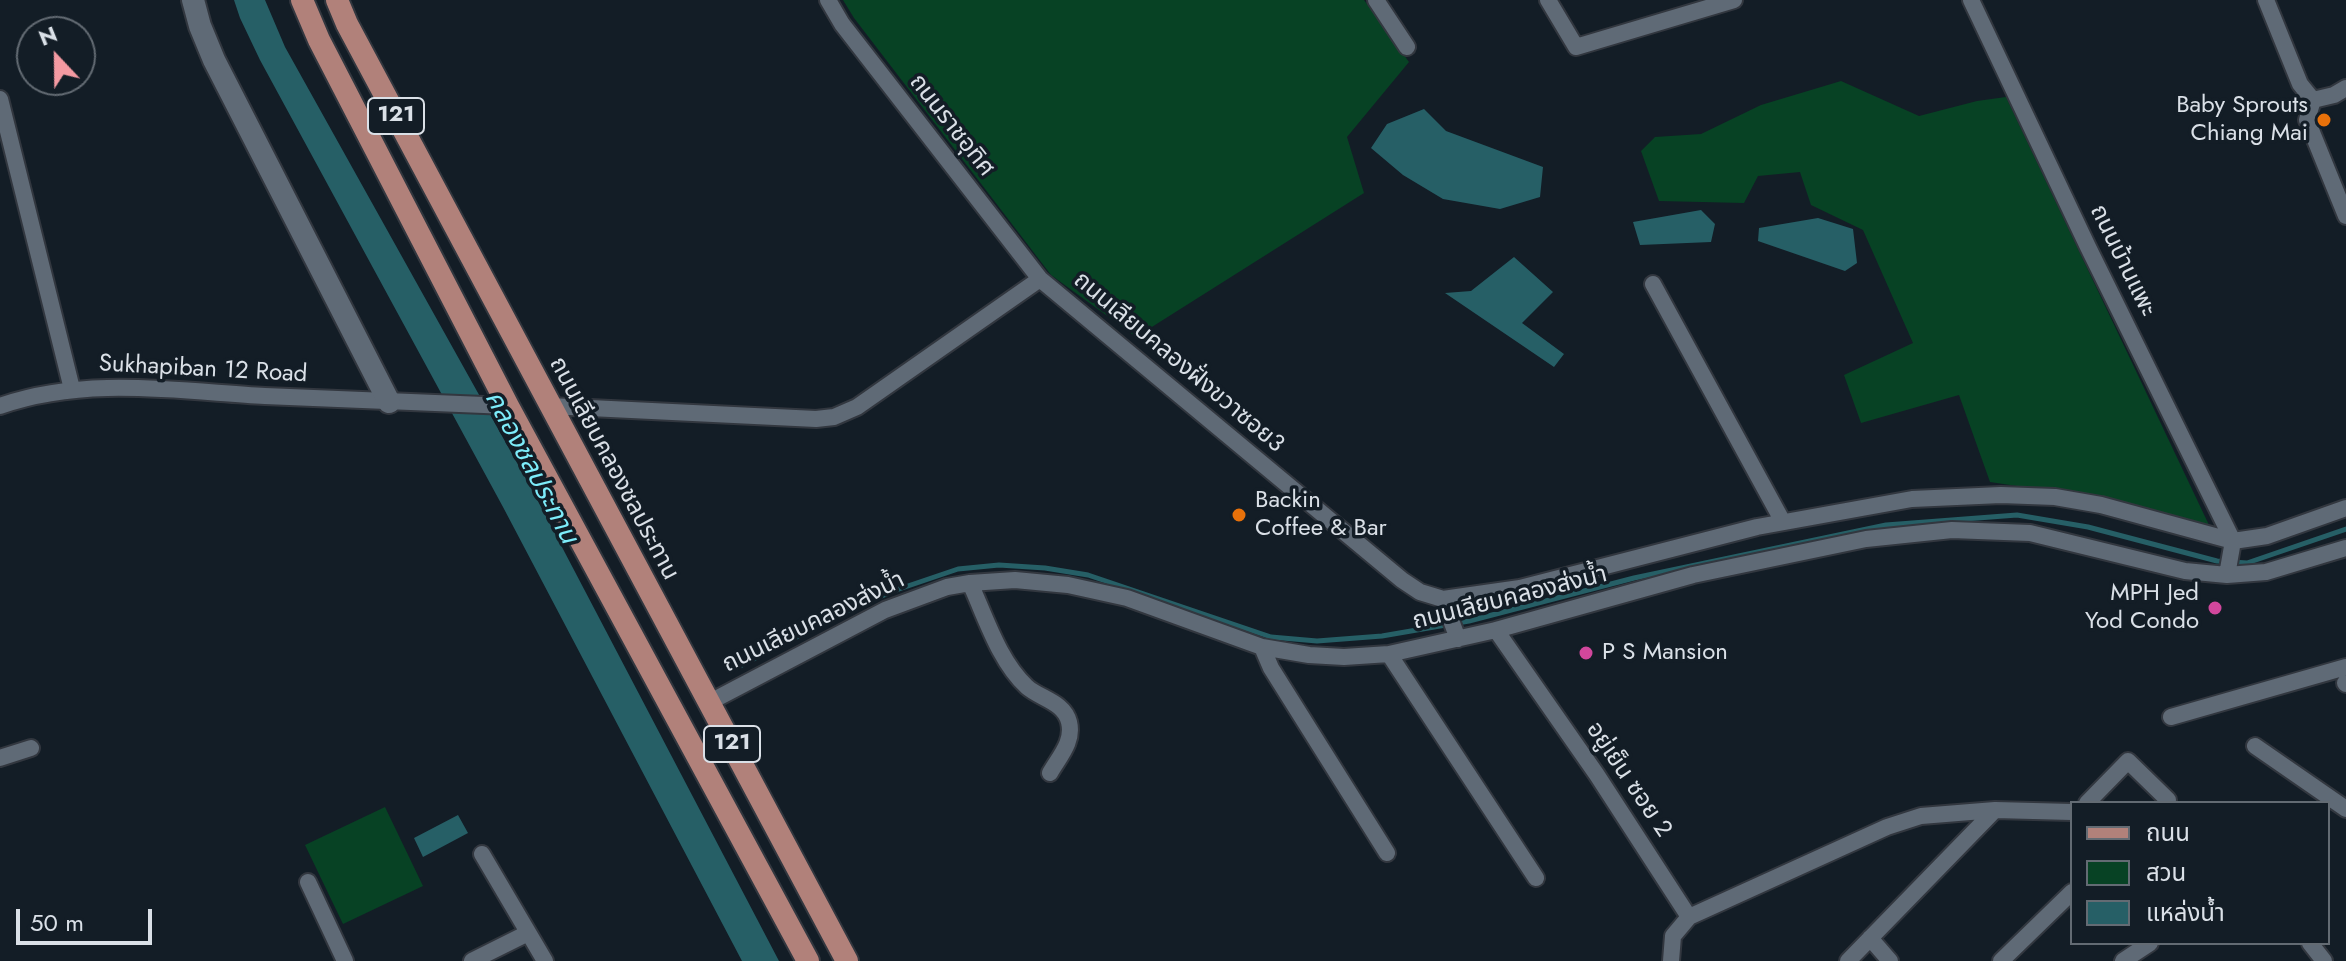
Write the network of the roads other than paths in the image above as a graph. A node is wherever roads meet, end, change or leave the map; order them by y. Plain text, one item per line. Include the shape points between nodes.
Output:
1 (193, 0) edge
2 (302, 0) edge
3 (337, 0) edge
4 (828, 0) edge
5 (1377, 0) edge
6 (1548, 0) edge
7 (1734, 0) edge
8 (1971, 0) edge
9 (2266, 0) edge
10 (1407, 47) dead end
11 (2346, 88) edge
12 (0, 99) edge
13 (2313, 100) junction
14 (2346, 216) edge
15 (1040, 279) junction
16 (1653, 284) dead end
17 (515, 342) junction
18 (483, 355) junction
19 (72, 389) junction
20 (397, 402) junction
21 (0, 406) edge
22 (508, 406) junction
23 (549, 406) junction
24 (563, 432) junction
25 (2346, 508) edge
26 (1783, 522) junction
27 (576, 532) junction
28 (2233, 541) junction
29 (2346, 548) edge
30 (2227, 575) junction
31 (970, 583) junction
32 (1443, 599) junction
33 (1496, 630) junction
34 (1458, 639) junction
35 (1262, 647) junction
36 (1389, 654) junction
37 (2346, 667) edge
38 (710, 702) junction
39 (2171, 717) dead end
40 (2255, 746) dead end
41 (31, 748) dead end
42 (0, 758) edge
43 (1050, 773) dead end
44 (2089, 801) edge
45 (2167, 801) edge
46 (2346, 809) edge
47 (1995, 810) junction
48 (2070, 812) edge
49 (1387, 853) dead end
50 (482, 854) dead end
51 (1536, 878) dead end
52 (308, 882) dead end
53 (2070, 894) edge
54 (1689, 917) junction
55 (528, 933) junction
56 (1870, 938) junction
57 (2147, 945) edge
58 (2312, 945) edge
59 (345, 961) edge
60 (472, 961) edge
61 (545, 961) edge
62 (808, 961) edge
63 (847, 961) edge
64 (1671, 961) edge
65 (1848, 961) edge
66 (1890, 961) edge
67 (2001, 961) edge
68 (2123, 961) edge
69 (2324, 961) edge

1 - 20 main road via 214,60
2 - 18 main road, 121
3 - 17 main road, ถนนเลียบคลองชลประทาน / 121
4 - 15 street, ถนนราชอุทิศ
5 - 10 street
6 - 7 street via 1576,47
8 - 28 street, ถนนบ้านแพะ
9 - 13 street via 2300,84
11 - 13 street
12 - 19 street
13 - 14 street via 2307,120
15 - 23 street, ถนนเลียบคลองฝั่งขวาซอย3 via 857,407 834,417
15 - 32 street, ถนนเลียบคลองฝั่งขวาซอย3 via 1402,580
16 - 26 street
17 - 18 main road via 529,382 523,391 506,386
17 - 23 main road, ถนนเลียบคลองชลประทาน / 121
18 - 22 main road, 121
19 - 20 street, Sukhapiban 12 Road
19 - 21 street, Sukhapiban 12 Road
20 - 22 street, Sukhapiban 12 Road
22 - 27 main road, 121
23 - 24 main road, ถนนเลียบคลองชลประทาน / 121
24 - 27 main road via 553,425 548,429 579,491
24 - 38 main road, ถนนเลียบคลองชลประทาน / 121
25 - 28 street, ถนนเลียบคลองส่งน้ำ via 2267,536
26 - 28 street, ถนนเลียบคลองส่งน้ำ via 1912,499 2041,496 2101,505
26 - 32 street, ถนนเลียบคลองส่งน้ำ via 1520,588
27 - 62 main road, 121
28 - 30 street
29 - 30 street, ถนนเลียบคลองส่งน้ำ via 2266,572
30 - 33 street, ถนนเลียบคลองส่งน้ำ via 2185,571 2030,533 1952,530 1782,555
31 - 35 street, ถนนเลียบคลองส่งน้ำ via 1068,585 1127,598
31 - 38 street, ถนนเลียบคลองส่งน้ำ via 885,610
31 - 43 street via 1004,657 1028,687 1068,717 1068,746
32 - 34 street
33 - 34 street, ถนนเลียบคลองส่งน้ำ
33 - 54 street, อยู่เย็น ซอย 2
34 - 36 street, ถนนเลียบคลองส่งน้ำ
35 - 36 street, ถนนเลียบคลองส่งน้ำ via 1309,655
35 - 49 street
36 - 51 street
37 - 39 street
38 - 63 main road, ถนนเลียบคลองชลประทาน / 121
40 - 46 street
41 - 42 street
44 - 45 street via 2128,761
47 - 48 street
47 - 54 street via 1921,816 1887,827
47 - 56 street
50 - 55 street
52 - 59 street
53 - 67 street
54 - 64 street via 1673,936
55 - 60 street
55 - 61 street
56 - 65 street
56 - 66 street
57 - 68 street
58 - 69 street

